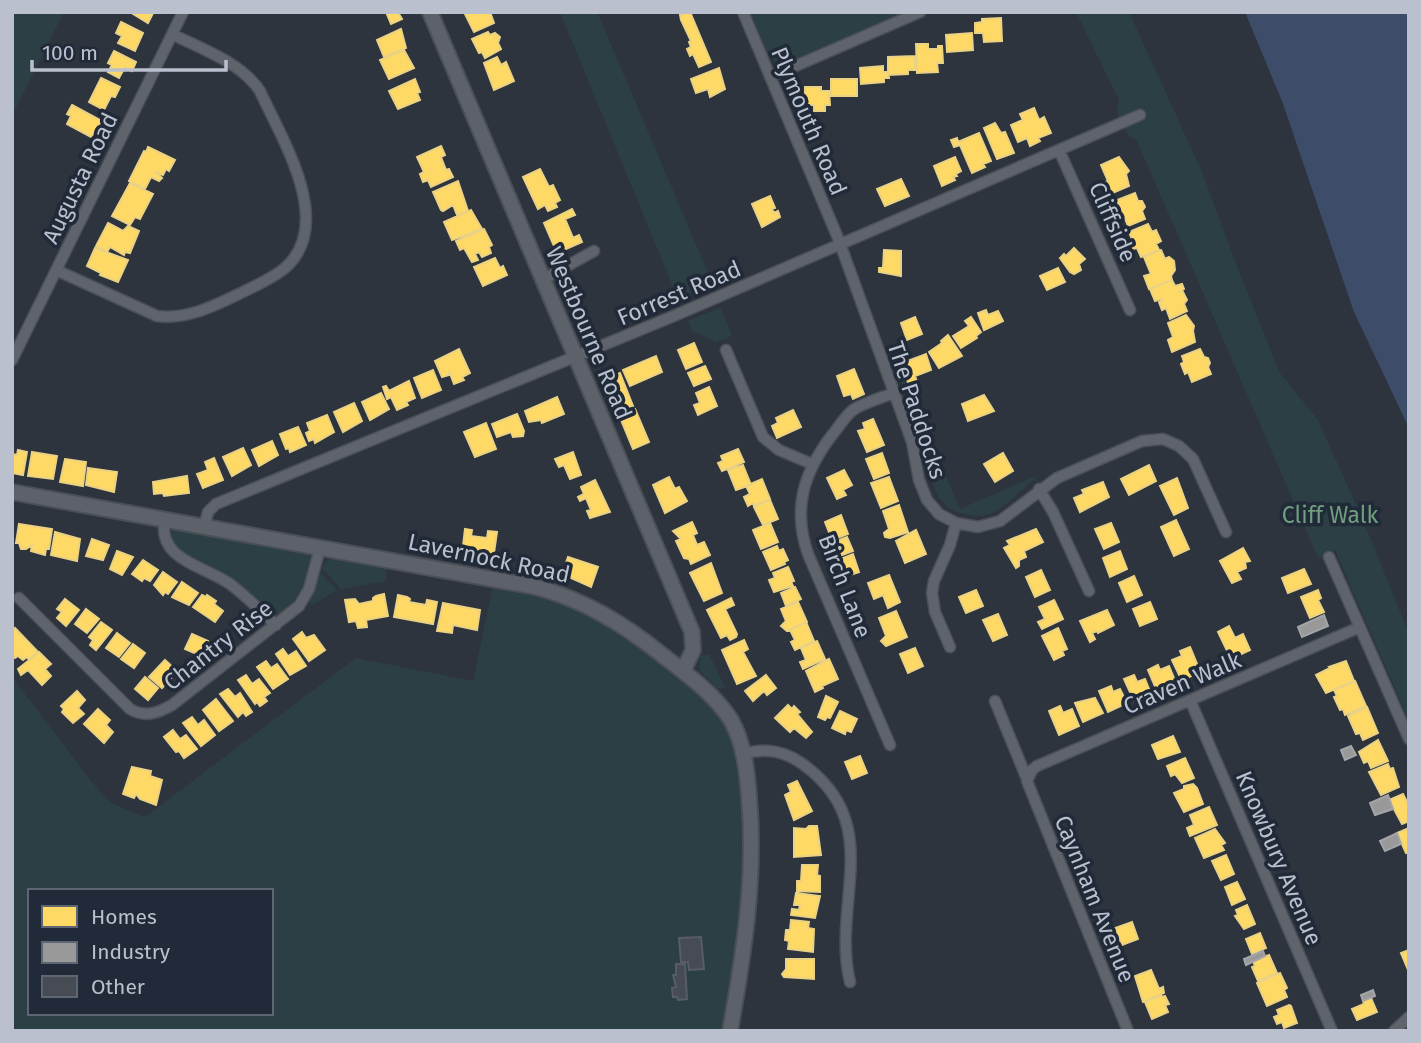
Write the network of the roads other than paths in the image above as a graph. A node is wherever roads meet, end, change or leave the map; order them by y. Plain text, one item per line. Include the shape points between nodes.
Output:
1 (183, 12) edge
2 (430, 12) edge
3 (743, 12) edge
4 (920, 12) edge
5 (172, 34) junction
6 (770, 77) junction
7 (1140, 115) dead end
8 (1059, 150) junction
9 (840, 245) junction
10 (594, 251) dead end
11 (56, 270) junction
12 (542, 280) junction
13 (1130, 310) dead end
14 (726, 350) dead end
15 (575, 357) junction
16 (12, 360) edge
17 (894, 393) junction
18 (812, 464) junction
19 (1040, 489) junction
20 (12, 492) edge
21 (164, 519) junction
22 (956, 523) junction
23 (204, 527) junction
24 (1226, 532) dead end
25 (320, 548) junction
26 (1329, 557) dead end
27 (1089, 591) dead end
28 (19, 598) dead end
29 (276, 625) junction
30 (1360, 627) junction
31 (950, 647) dead end
32 (683, 671) junction
33 (995, 701) dead end
34 (1190, 701) junction
35 (1409, 739) edge
36 (890, 745) dead end
37 (743, 754) junction
38 (1027, 780) junction
39 (850, 982) dead end
40 (1409, 1017) edge
41 (730, 1031) edge
42 (1128, 1031) edge
43 (1332, 1031) edge
44 (1394, 1031) edge

1 - 5 street, Augusta Road
2 - 12 main road, Westbourne Road
3 - 6 street, Plymouth Road
4 - 6 street
5 - 11 street, Augusta Road
5 - 11 street via 243,72 260,90 301,184 307,222 296,253 284,269 264,281 201,311 171,317 157,316
6 - 9 street, Plymouth Road
7 - 8 street, Forrest Road
8 - 9 street, Forrest Road
8 - 13 street, Cliffside
9 - 15 street, Forrest Road
9 - 17 street, The Paddocks
10 - 12 street
11 - 16 street, Augusta Road
12 - 15 main road, Westbourne Road
14 - 18 street via 763,437 779,450
15 - 23 street, Forrest Road via 216,504
15 - 32 main road, Westbourne Road via 692,632 695,644
17 - 18 street, Birch Lane via 850,412
17 - 22 street, The Paddocks via 927,500 939,514
18 - 36 street, Birch Lane via 802,501 805,544
19 - 22 street via 989,525
19 - 24 street via 1142,441 1163,439 1193,459
19 - 27 street
20 - 21 main road, Lavernock Road
21 - 23 main road, Lavernock Road
21 - 29 street via 165,538 176,556 229,583
22 - 31 street via 932,593
23 - 25 main road, Lavernock Road
25 - 29 street, Chantry Rise via 309,589 299,606
25 - 32 main road, Lavernock Road via 536,587 572,598 619,622
26 - 30 street
28 - 29 street, Chantry Rise via 130,709 142,714 172,705
30 - 34 street, Craven Walk
30 - 35 street
32 - 37 main road, Lavernock Road via 729,717
33 - 38 street, Caynham Avenue
34 - 38 street, Craven Walk via 1037,766
34 - 43 street, Knowbury Avenue
37 - 39 street via 771,750 800,762 819,777 843,812 852,852 844,934
37 - 41 main road, Lavernock Road via 751,861 743,961
38 - 42 street, Caynham Avenue
40 - 44 street

